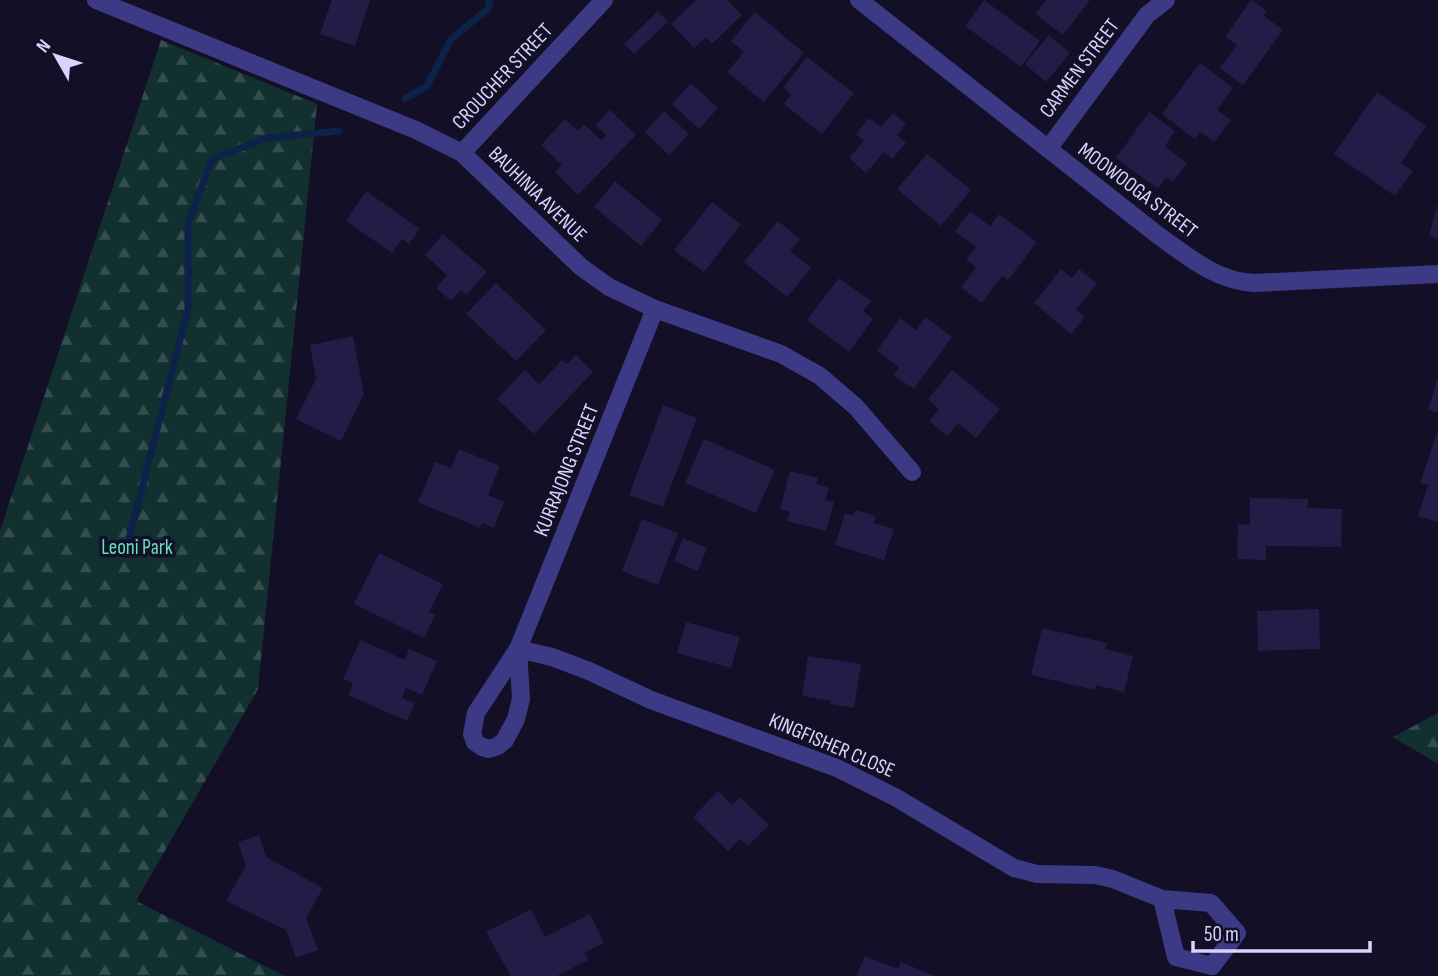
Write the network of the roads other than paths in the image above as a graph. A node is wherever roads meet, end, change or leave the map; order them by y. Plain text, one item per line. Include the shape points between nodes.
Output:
1 (96, 0) edge
2 (604, 0) edge
3 (859, 0) edge
4 (1166, 0) edge
5 (1149, 8) edge
6 (1048, 149) junction
7 (462, 153) junction
8 (1438, 274) edge
9 (655, 309) junction
10 (912, 472) dead end
11 (518, 649) junction
12 (1162, 899) junction

1 - 7 street, BAUHINIA AVENUE
2 - 7 street, CROUCHER STREET
3 - 6 street, MOOWOOGA STREET
4 - 5 street, CARMEN STREET
5 - 6 street, CARMEN STREET
6 - 8 street, MOOWOOGA STREET via 1159,236 1225,279 1254,284
7 - 9 street, BAUHINIA AVENUE via 587,272
9 - 10 street, BAUHINIA AVENUE via 801,363 856,407
9 - 11 street, KURRAJONG STREET
11 - 11 street, KURRAJONG STREET via 521,699 516,719 498,746 482,747 472,734 476,713
11 - 12 street, KINGFISHER CLOSE via 552,657 651,700 837,768 1014,868 1037,874 1095,875
12 - 12 street, KINGFISHER CLOSE via 1176,957 1212,966 1237,933 1211,903

